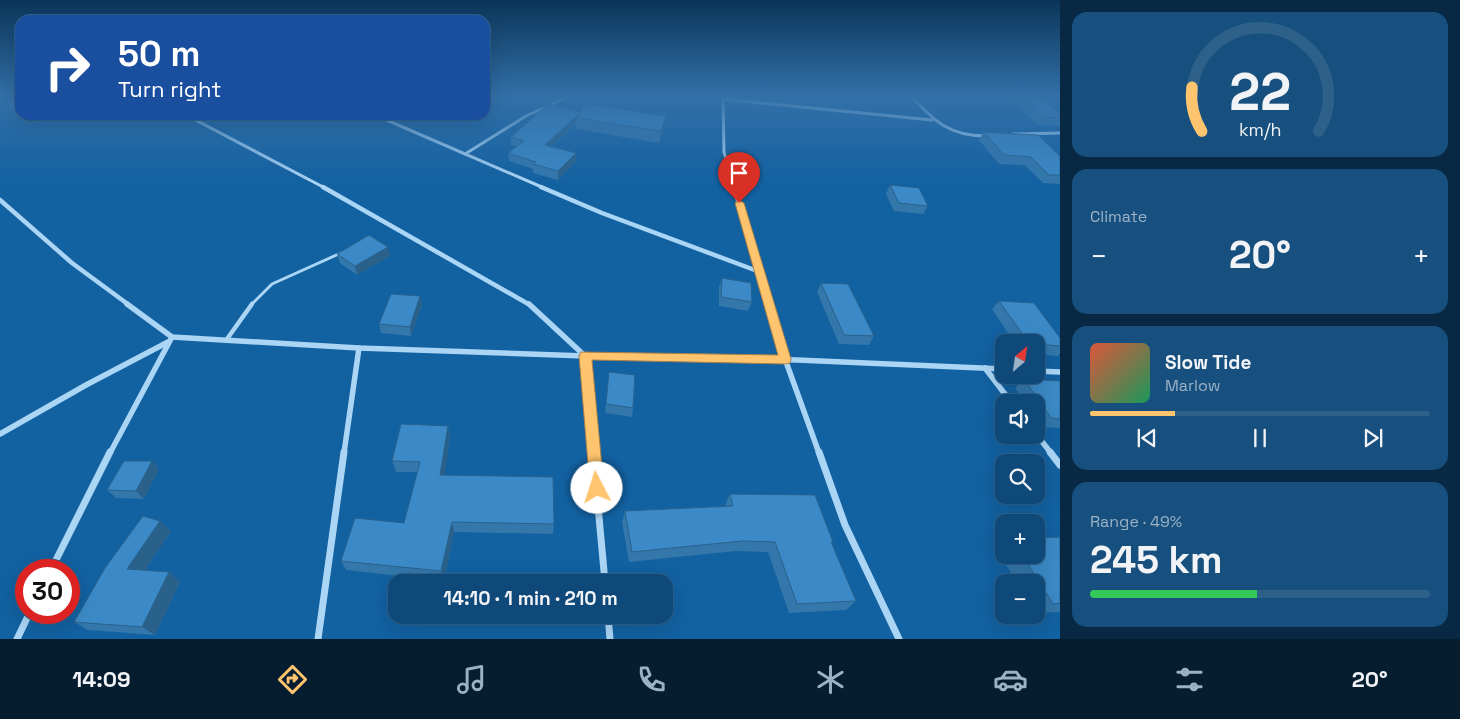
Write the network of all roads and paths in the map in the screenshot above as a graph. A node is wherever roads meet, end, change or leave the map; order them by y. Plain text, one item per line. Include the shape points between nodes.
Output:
1 (205, 125) edge
2 (398, 125) edge
3 (512, 125) edge
4 (724, 125) edge
5 (940, 125) edge
6 (1060, 133) edge
7 (1010, 134) edge
8 (992, 135) edge
9 (465, 154) junction
10 (0, 200) edge
11 (344, 251) edge
12 (760, 272) junction
13 (227, 338) junction
14 (170, 339) junction
15 (359, 348) junction
16 (585, 356) junction
17 (785, 359) junction
18 (985, 368) junction
19 (995, 369) edge
20 (1045, 371) edge
21 (1060, 372) edge
22 (1005, 394) edge
23 (0, 434) edge
24 (1044, 444) edge
25 (1060, 465) edge
26 (56, 559) edge
27 (604, 574) edge
28 (24, 624) edge
29 (609, 624) edge
30 (17, 639) edge
31 (318, 639) edge
32 (610, 639) edge
33 (899, 639) edge

1 - 16 street via 325,188 529,304
2 - 9 street
3 - 9 street
4 - 12 street via 724,152
5 - 8 street via 952,132
6 - 7 street
9 - 12 street via 602,213
10 - 14 street via 72,263
11 - 13 lane via 263,290
12 - 17 street
13 - 14 street
13 - 15 street
14 - 23 street
14 - 26 street
15 - 16 street
15 - 31 street
16 - 17 street
16 - 27 street
17 - 18 street
17 - 33 street via 845,525
18 - 19 street
18 - 22 street
20 - 21 street
24 - 25 street
28 - 30 street
29 - 32 street

